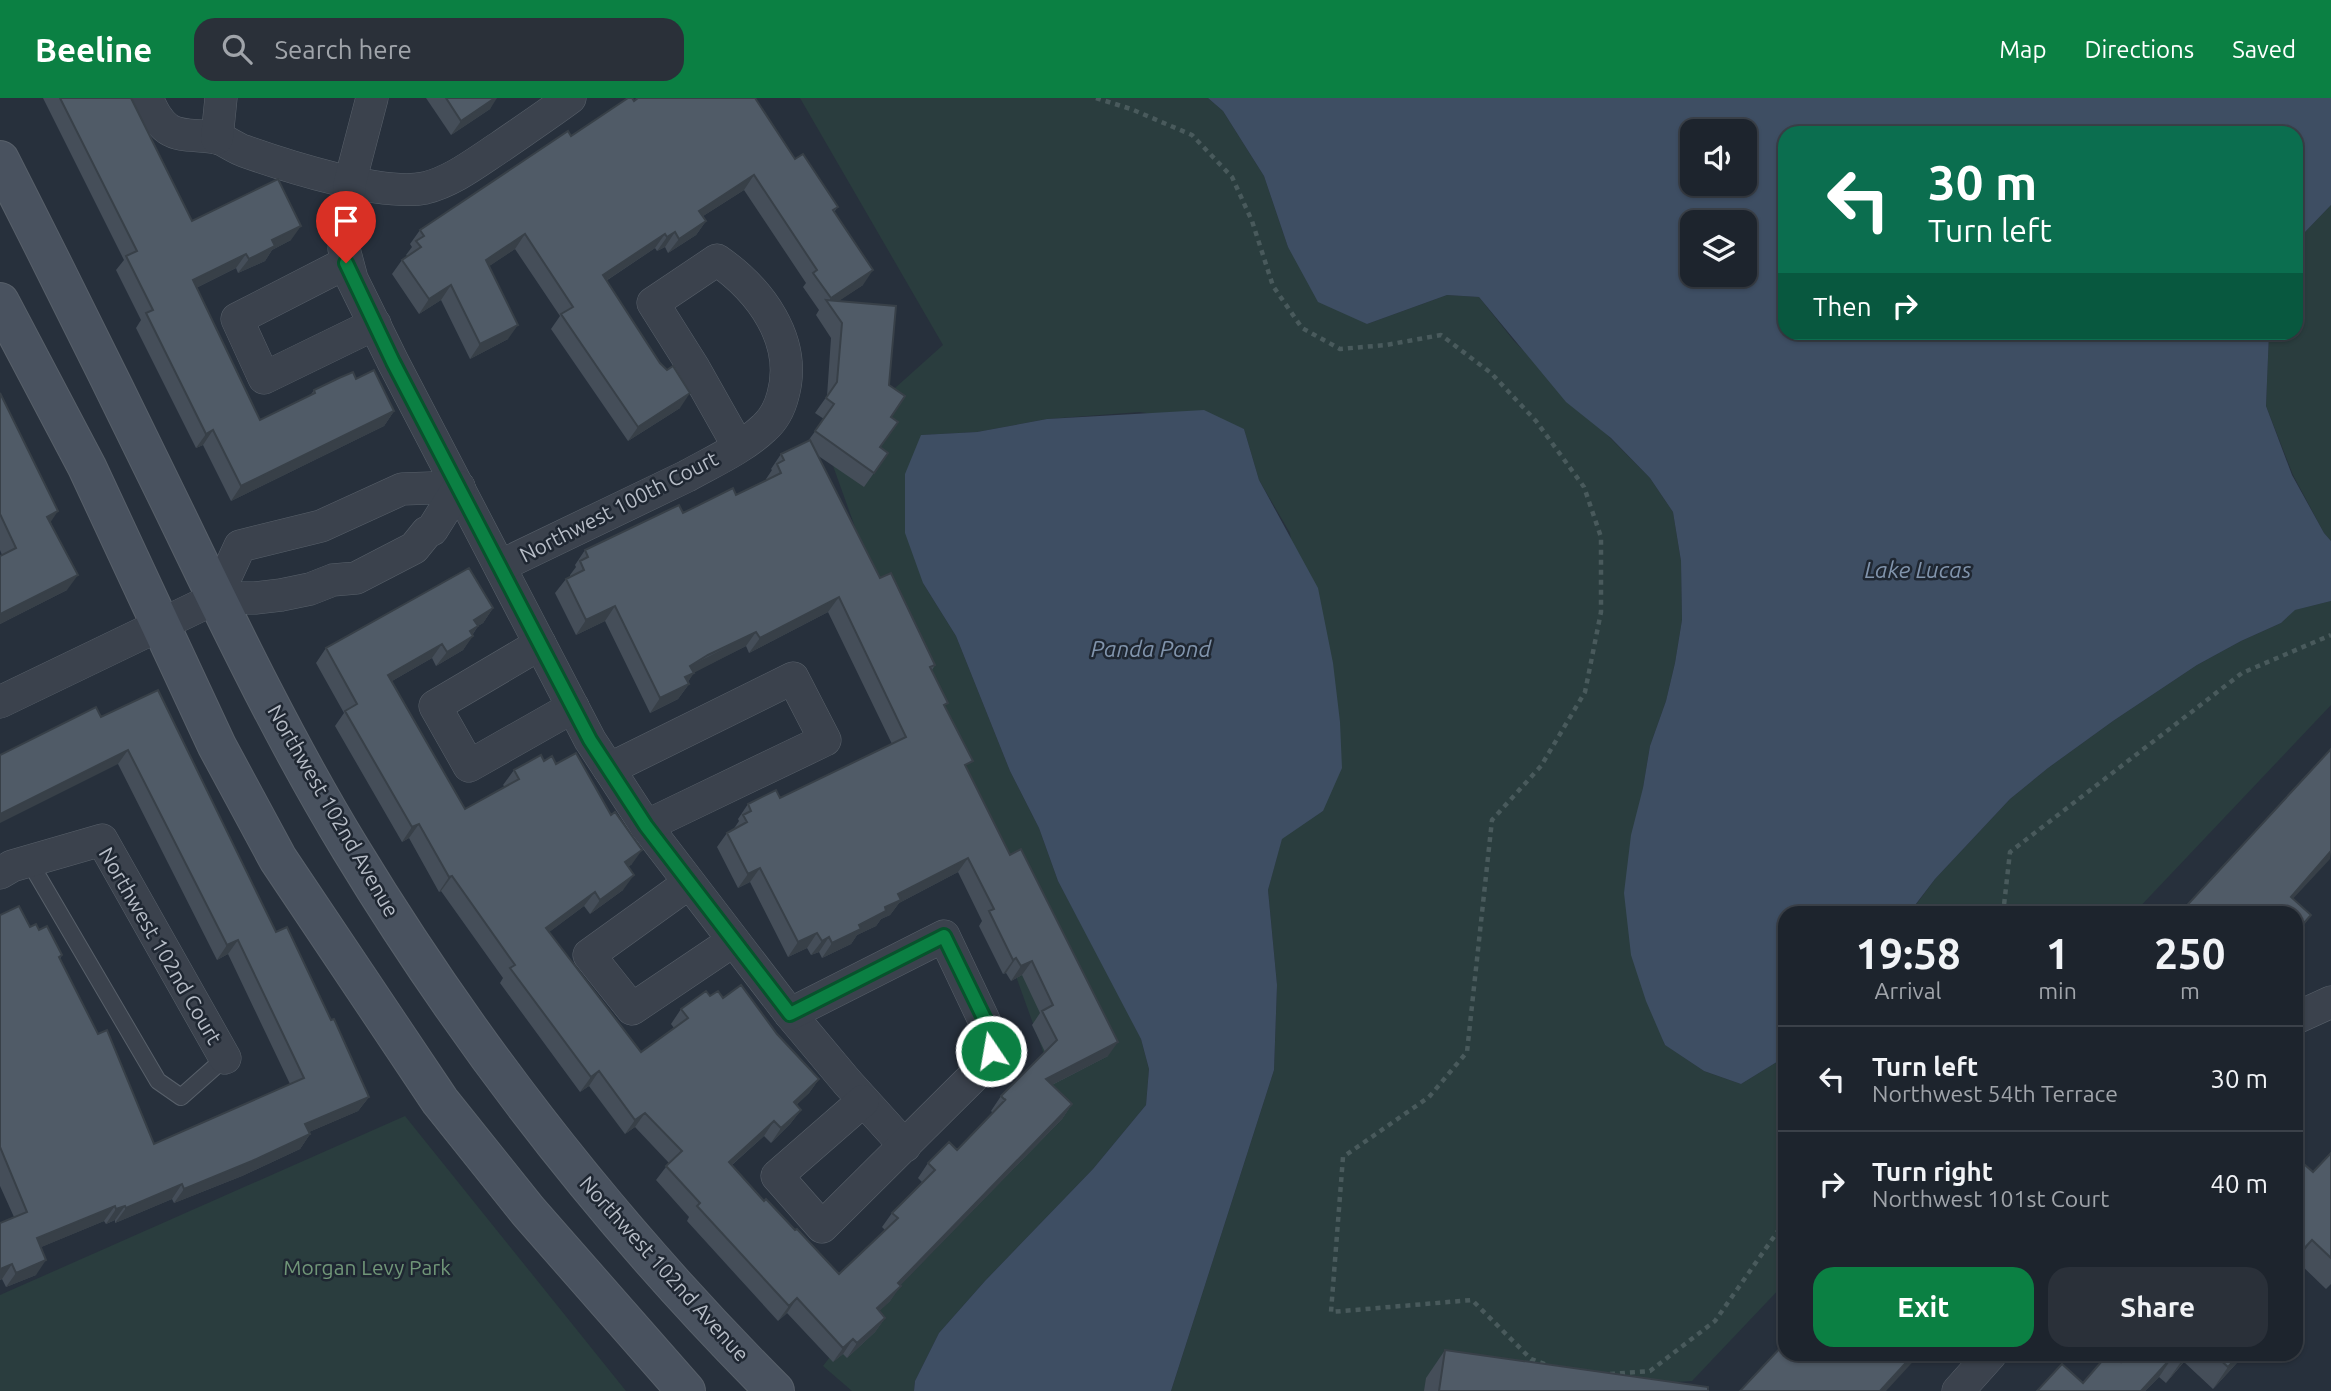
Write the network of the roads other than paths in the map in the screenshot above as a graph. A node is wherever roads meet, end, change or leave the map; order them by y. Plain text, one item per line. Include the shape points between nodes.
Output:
1 (147, 98) edge
2 (220, 98) edge
3 (372, 98) edge
4 (554, 103) edge
5 (218, 138) junction
6 (0, 160) edge
7 (351, 182) junction
8 (346, 263) junction
9 (0, 302) edge
10 (375, 324) junction
11 (738, 446) junction
12 (458, 487) junction
13 (499, 566) junction
14 (216, 598) junction
15 (160, 625) junction
16 (540, 644) junction
17 (0, 702) edge
18 (573, 707) junction
19 (609, 769) junction
20 (646, 826) junction
21 (14, 867) edge
22 (689, 883) junction
23 (733, 941) junction
24 (2331, 1002) edge
25 (790, 1014) junction
26 (2303, 1015) edge
27 (225, 1058) joint
28 (863, 1101) junction
29 (905, 1146) junction
30 (1985, 1361) edge
31 (687, 1391) edge
32 (775, 1391) edge
33 (1958, 1391) edge

1 - 5 street via 168,129
2 - 5 street
3 - 7 street
4 - 7 street via 466,170 437,184 410,190
5 - 7 street via 274,161
6 - 14 street, Northwest 102nd Avenue
7 - 8 street via 344,234
8 - 10 street
8 - 10 street via 237,319 264,378
9 - 15 street via 87,467
10 - 12 street
11 - 11 street, Northwest 100th Court via 765,427 780,407 786,360 777,329 761,300 741,276 717,260 653,303
11 - 13 street, Northwest 100th Court via 687,476
12 - 13 street
12 - 14 street via 432,530 407,532 367,552 333,580 281,595
12 - 14 street via 402,489 321,526 240,546
13 - 16 street
14 - 15 street
14 - 32 street, Northwest 102nd Avenue via 349,846 469,1031 620,1224
15 - 17 street
15 - 31 street via 217,746 278,859 432,1090 528,1211
16 - 18 street
16 - 18 street via 435,705 469,766
18 - 19 street
19 - 20 street
19 - 20 street via 793,678 825,740
20 - 22 street
21 - 27 street, Northwest 102nd Court via 102,840
21 - 27 lane via 158,1081 181,1097
22 - 23 street
22 - 23 street via 589,955 632,1009
23 - 25 street
24 - 26 street
25 - 28 street
25 - 29 street via 944,936 985,1020 991,1051 977,1075
28 - 29 street
28 - 29 street via 777,1176 822,1227
30 - 33 street

